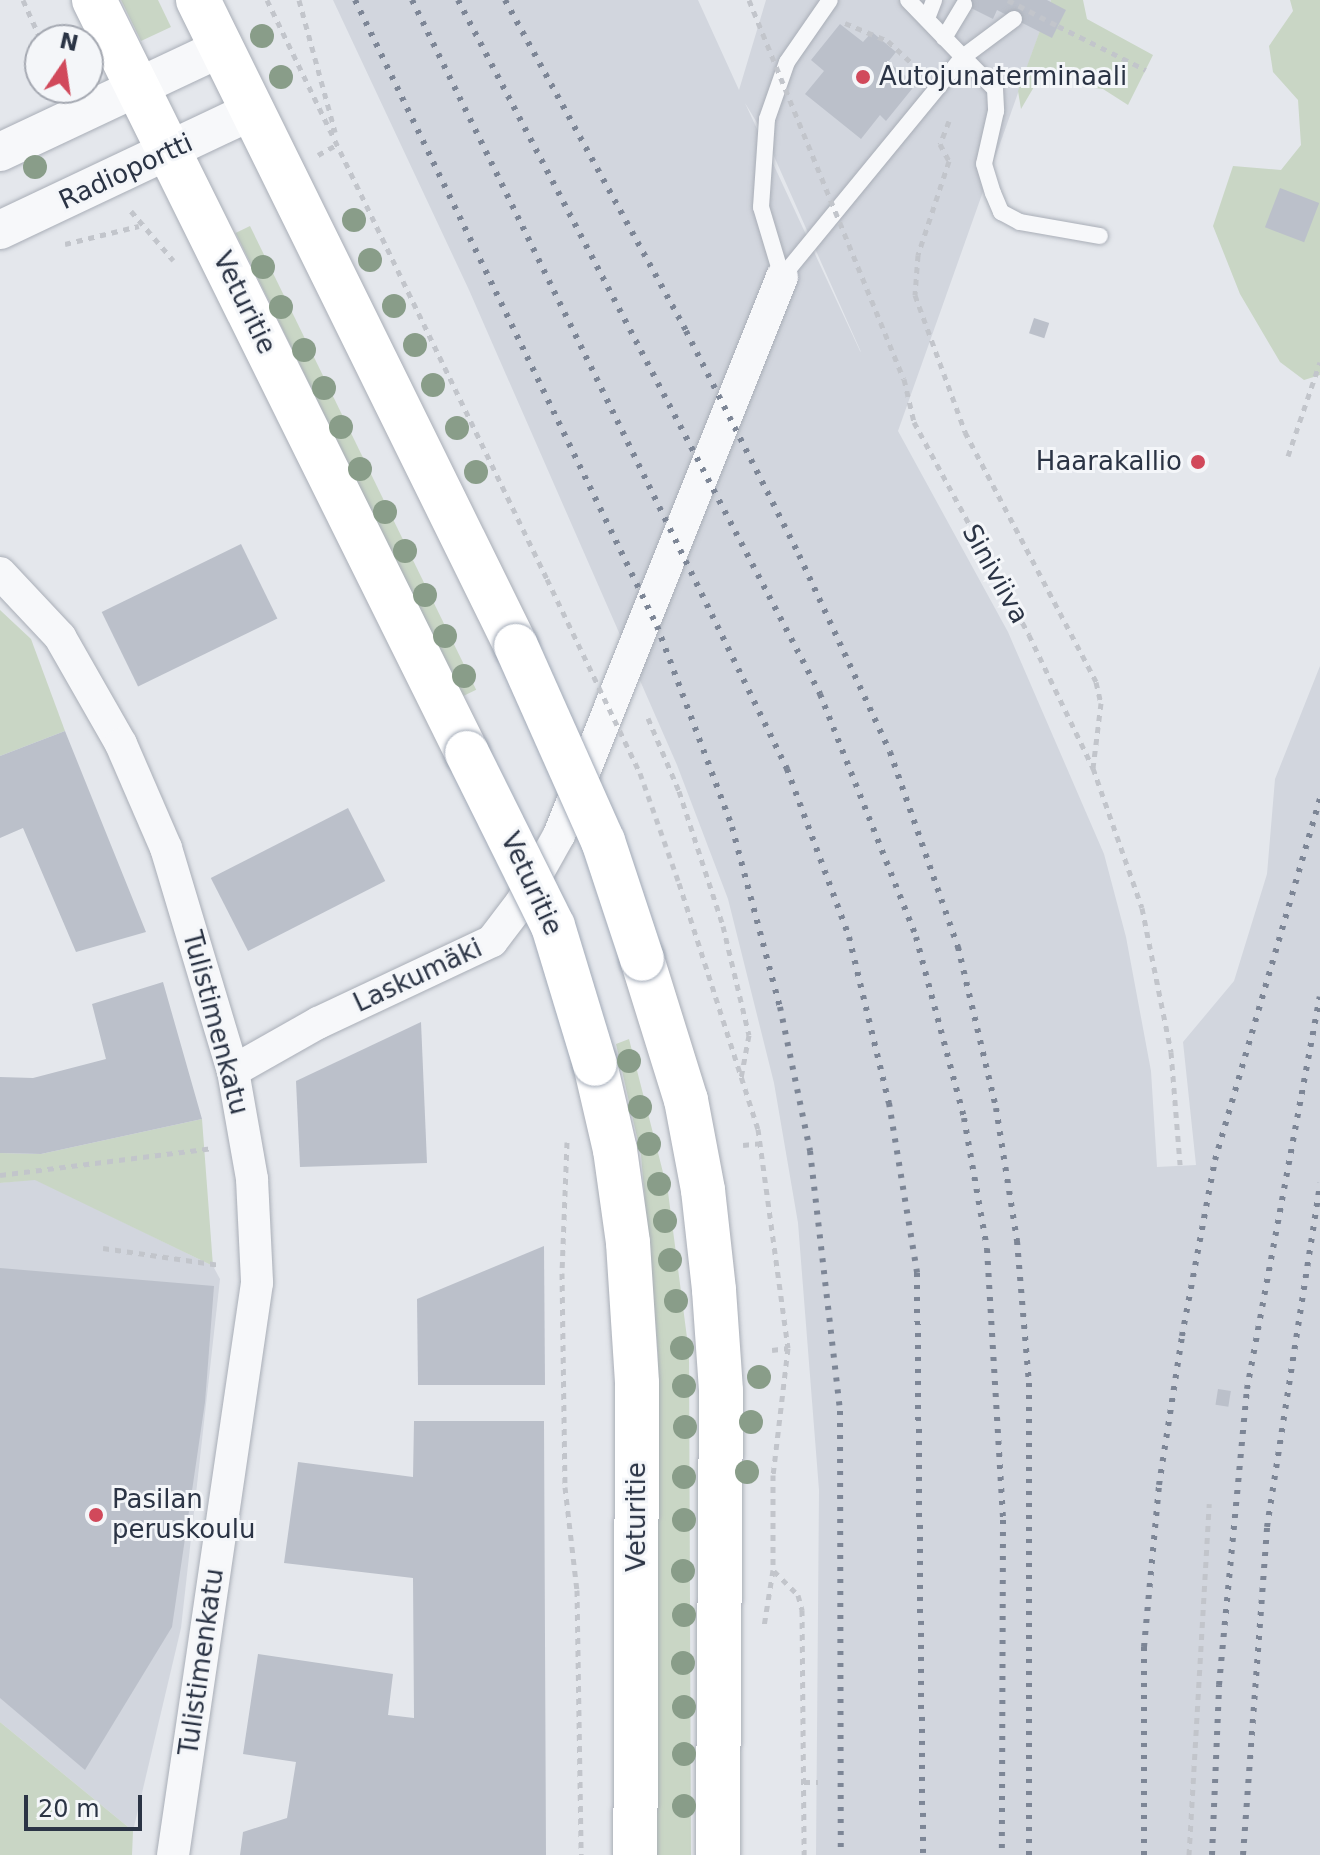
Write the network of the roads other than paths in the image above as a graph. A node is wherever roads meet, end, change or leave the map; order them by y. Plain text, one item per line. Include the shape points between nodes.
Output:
1 (94, 0) edge
2 (198, 0) edge
3 (830, 0) edge
4 (908, 0) edge
5 (964, 5) dead end
6 (931, 8) edge
7 (1014, 19) dead end
8 (944, 38) junction
9 (221, 48) junction
10 (963, 57) junction
11 (138, 88) junction
12 (252, 111) junction
13 (0, 152) edge
14 (170, 153) junction
15 (0, 230) edge
16 (1100, 236) dead end
17 (782, 277) junction
18 (0, 573) edge
19 (233, 1071) junction
20 (173, 1855) edge
21 (635, 1855) edge
22 (718, 1855) edge

1 - 11 main road, Veturitie
2 - 9 main road
3 - 17 lane via 787,62 767,119 761,207
4 - 6 lane
5 - 8 lane
6 - 8 lane
7 - 10 lane
8 - 10 lane
9 - 11 street
9 - 12 main road
10 - 16 lane via 995,89 996,111 984,164 1001,212 1020,222
10 - 17 lane
11 - 13 street
11 - 14 main road, Veturitie
12 - 14 street, Radioportti
12 - 22 main road, bridge via 516,646 603,841 686,1100 703,1190 721,1391
14 - 15 street, Radioportti
14 - 21 main road, Veturitie, bridge via 553,926 595,1064 615,1150 628,1243 637,1383
17 - 19 street, Laskumäki via 559,835 521,903 492,941 318,1023
18 - 19 street, Tulistimenkatu via 60,637 121,744 166,848
19 - 20 street, Tulistimenkatu via 246,1143 257,1283

